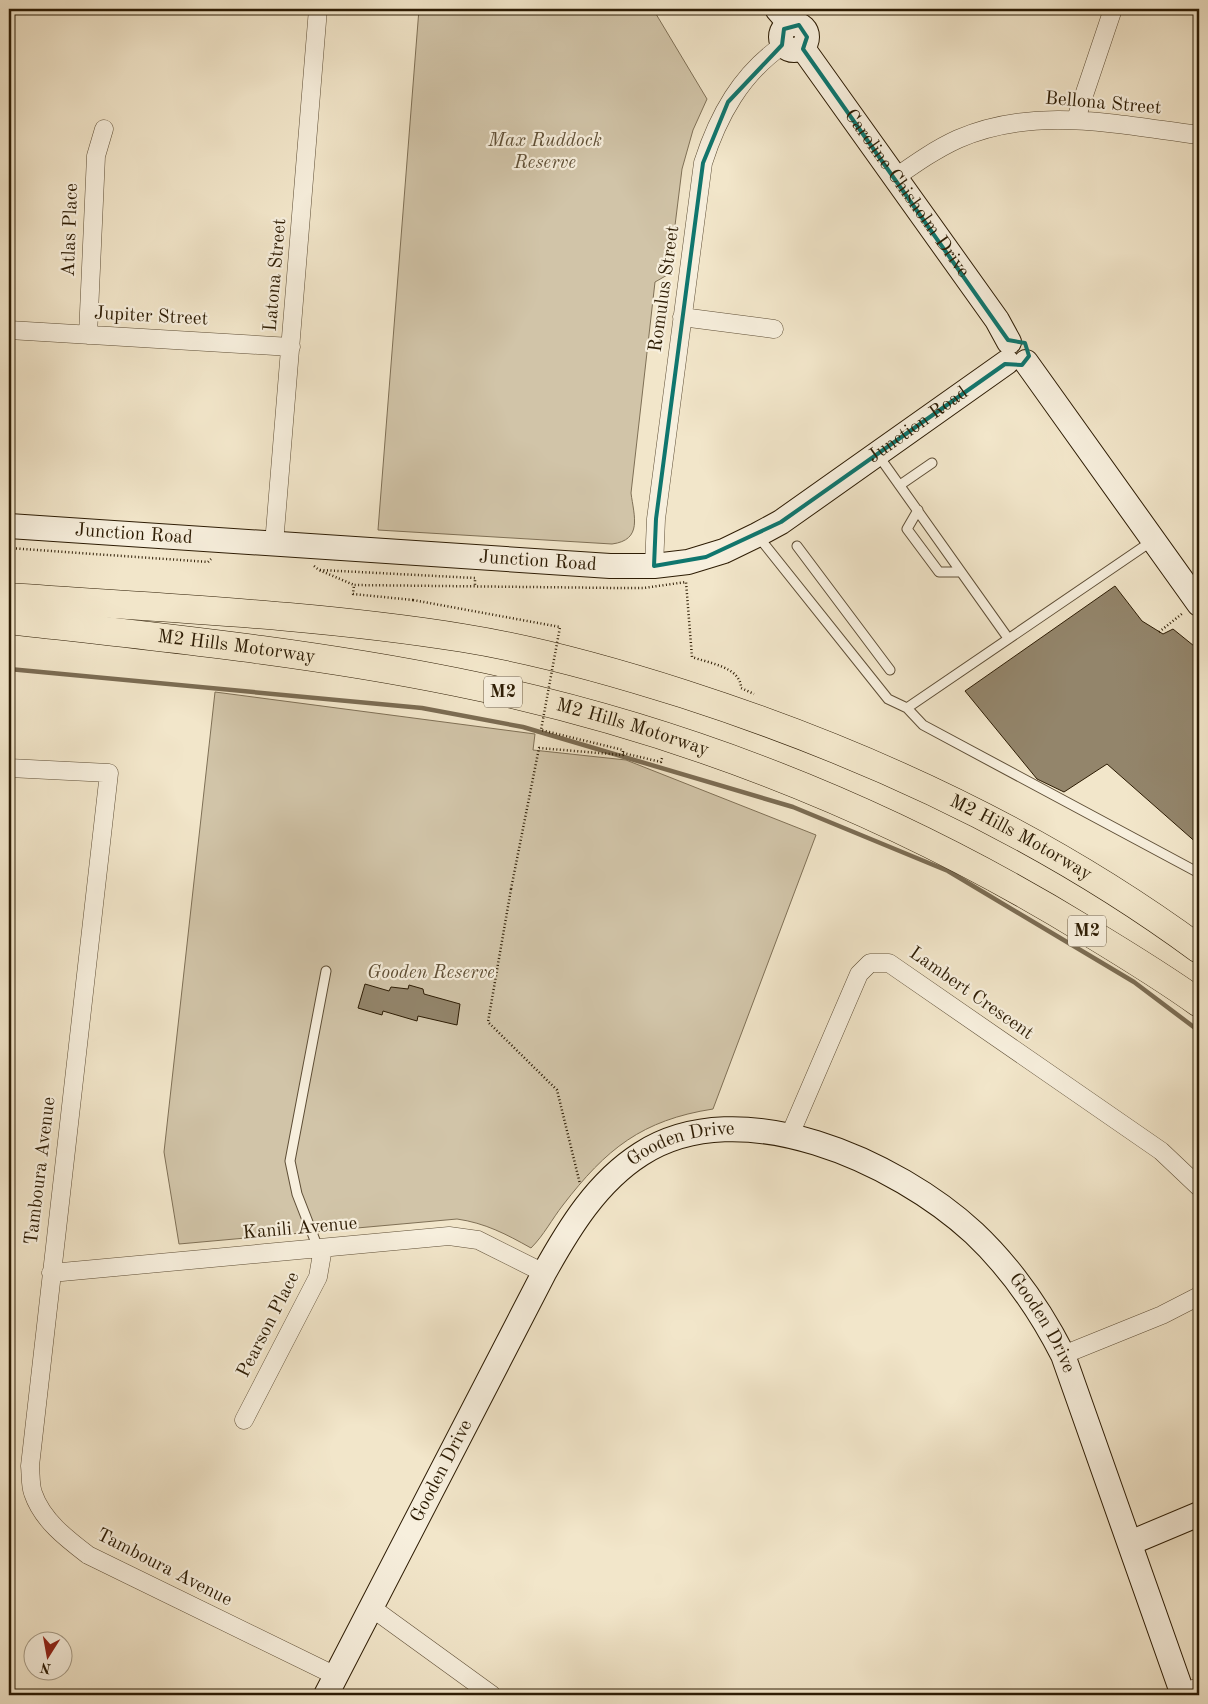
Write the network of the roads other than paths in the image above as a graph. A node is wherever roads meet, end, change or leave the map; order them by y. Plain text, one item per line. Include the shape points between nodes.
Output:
1 (318, 9) edge
2 (1113, 9) edge
3 (788, 31) edge
4 (1076, 120) junction
5 (104, 129) dead end
6 (1199, 135) edge
7 (896, 177) junction
8 (682, 316) junction
9 (774, 329) dead end
10 (9, 330) edge
11 (88, 335) junction
12 (291, 347) junction
13 (1014, 356) junction
14 (877, 454) junction
15 (932, 463) dead end
16 (900, 485) junction
17 (918, 510) junction
18 (9, 526) edge
19 (757, 535) junction
20 (1152, 541) junction
21 (274, 544) junction
22 (797, 546) dead end
23 (654, 566) junction
24 (961, 572) junction
25 (9, 597) edge
26 (1191, 608) edge
27 (9, 620) edge
28 (1008, 638) junction
29 (890, 670) dead end
30 (907, 708) junction
31 (9, 768) edge
32 (1199, 873) edge
33 (1199, 949) edge
34 (326, 971) dead end
35 (1197, 1004) edge
36 (789, 1137) junction
37 (1199, 1186) edge
38 (321, 1248) junction
39 (51, 1273) junction
40 (544, 1273) junction
41 (1199, 1296) edge
42 (1063, 1355) junction
43 (244, 1420) dead end
44 (1199, 1514) edge
45 (1130, 1543) junction
46 (372, 1608) junction
47 (331, 1686) edge
48 (1185, 1693) edge
49 (492, 1695) edge

1 - 12 street, Latona Street
2 - 4 street
3 - 7 street, Caroline Chisholm Drive
3 - 8 street, Romulus Street via 728,102 710,140 703,163
4 - 6 street, Bellona Street
4 - 7 street, Bellona Street via 1043,119 986,129 932,153
5 - 11 street, Atlas Place via 96,156
7 - 13 street, Caroline Chisholm Drive via 997,320
8 - 9 street
8 - 23 street, Romulus Street via 656,519
10 - 11 street, Jupiter Street
11 - 12 street, Jupiter Street
12 - 21 street, Latona Street
13 - 14 street, Junction Road
13 - 20 street, Caroline Chisholm Drive via 1044,385
14 - 16 lane
14 - 19 street, Junction Road via 781,522
15 - 16 lane
16 - 17 lane
17 - 24 lane
17 - 24 lane via 907,528 939,572
18 - 21 street, Junction Road
19 - 23 street, Junction Road via 706,557
19 - 30 lane via 888,699
20 - 26 street, Caroline Chisholm Drive
20 - 28 lane
21 - 23 street, Junction Road via 610,566
22 - 29 lane
24 - 28 lane
25 - 33 highway, M2 Hills Motorway / M2 via 341,623 426,633 541,653 641,680 752,716 907,780 1065,859 1145,909
27 - 35 highway, M2 Hills Motorway / M2 via 361,664 558,705 660,734 769,773 884,821 971,864 1051,909
28 - 30 lane
30 - 32 lane via 923,725
31 - 39 street, Tamboura Avenue via 108,773
34 - 38 lane via 290,1161 297,1194
36 - 37 street, Lambert Crescent via 859,974 870,963 889,963 1161,1151
36 - 40 street, Gooden Drive via 746,1130 711,1130 676,1138 643,1153 596,1194 576,1219
36 - 42 street, Gooden Drive via 821,1145 875,1166 920,1191 958,1219 1016,1280 1038,1310
38 - 39 street, Kanili Avenue
38 - 40 street, Kanili Avenue via 465,1237 478,1240
38 - 43 street, Pearson Place via 318,1278
39 - 47 street, Tamboura Avenue via 30,1466 33,1493 44,1514 88,1555
40 - 46 street, Gooden Drive
41 - 42 street via 1162,1315
42 - 45 street, Gooden Drive
44 - 45 street
45 - 48 street, Gooden Drive
46 - 47 street, Gooden Drive
46 - 49 street

